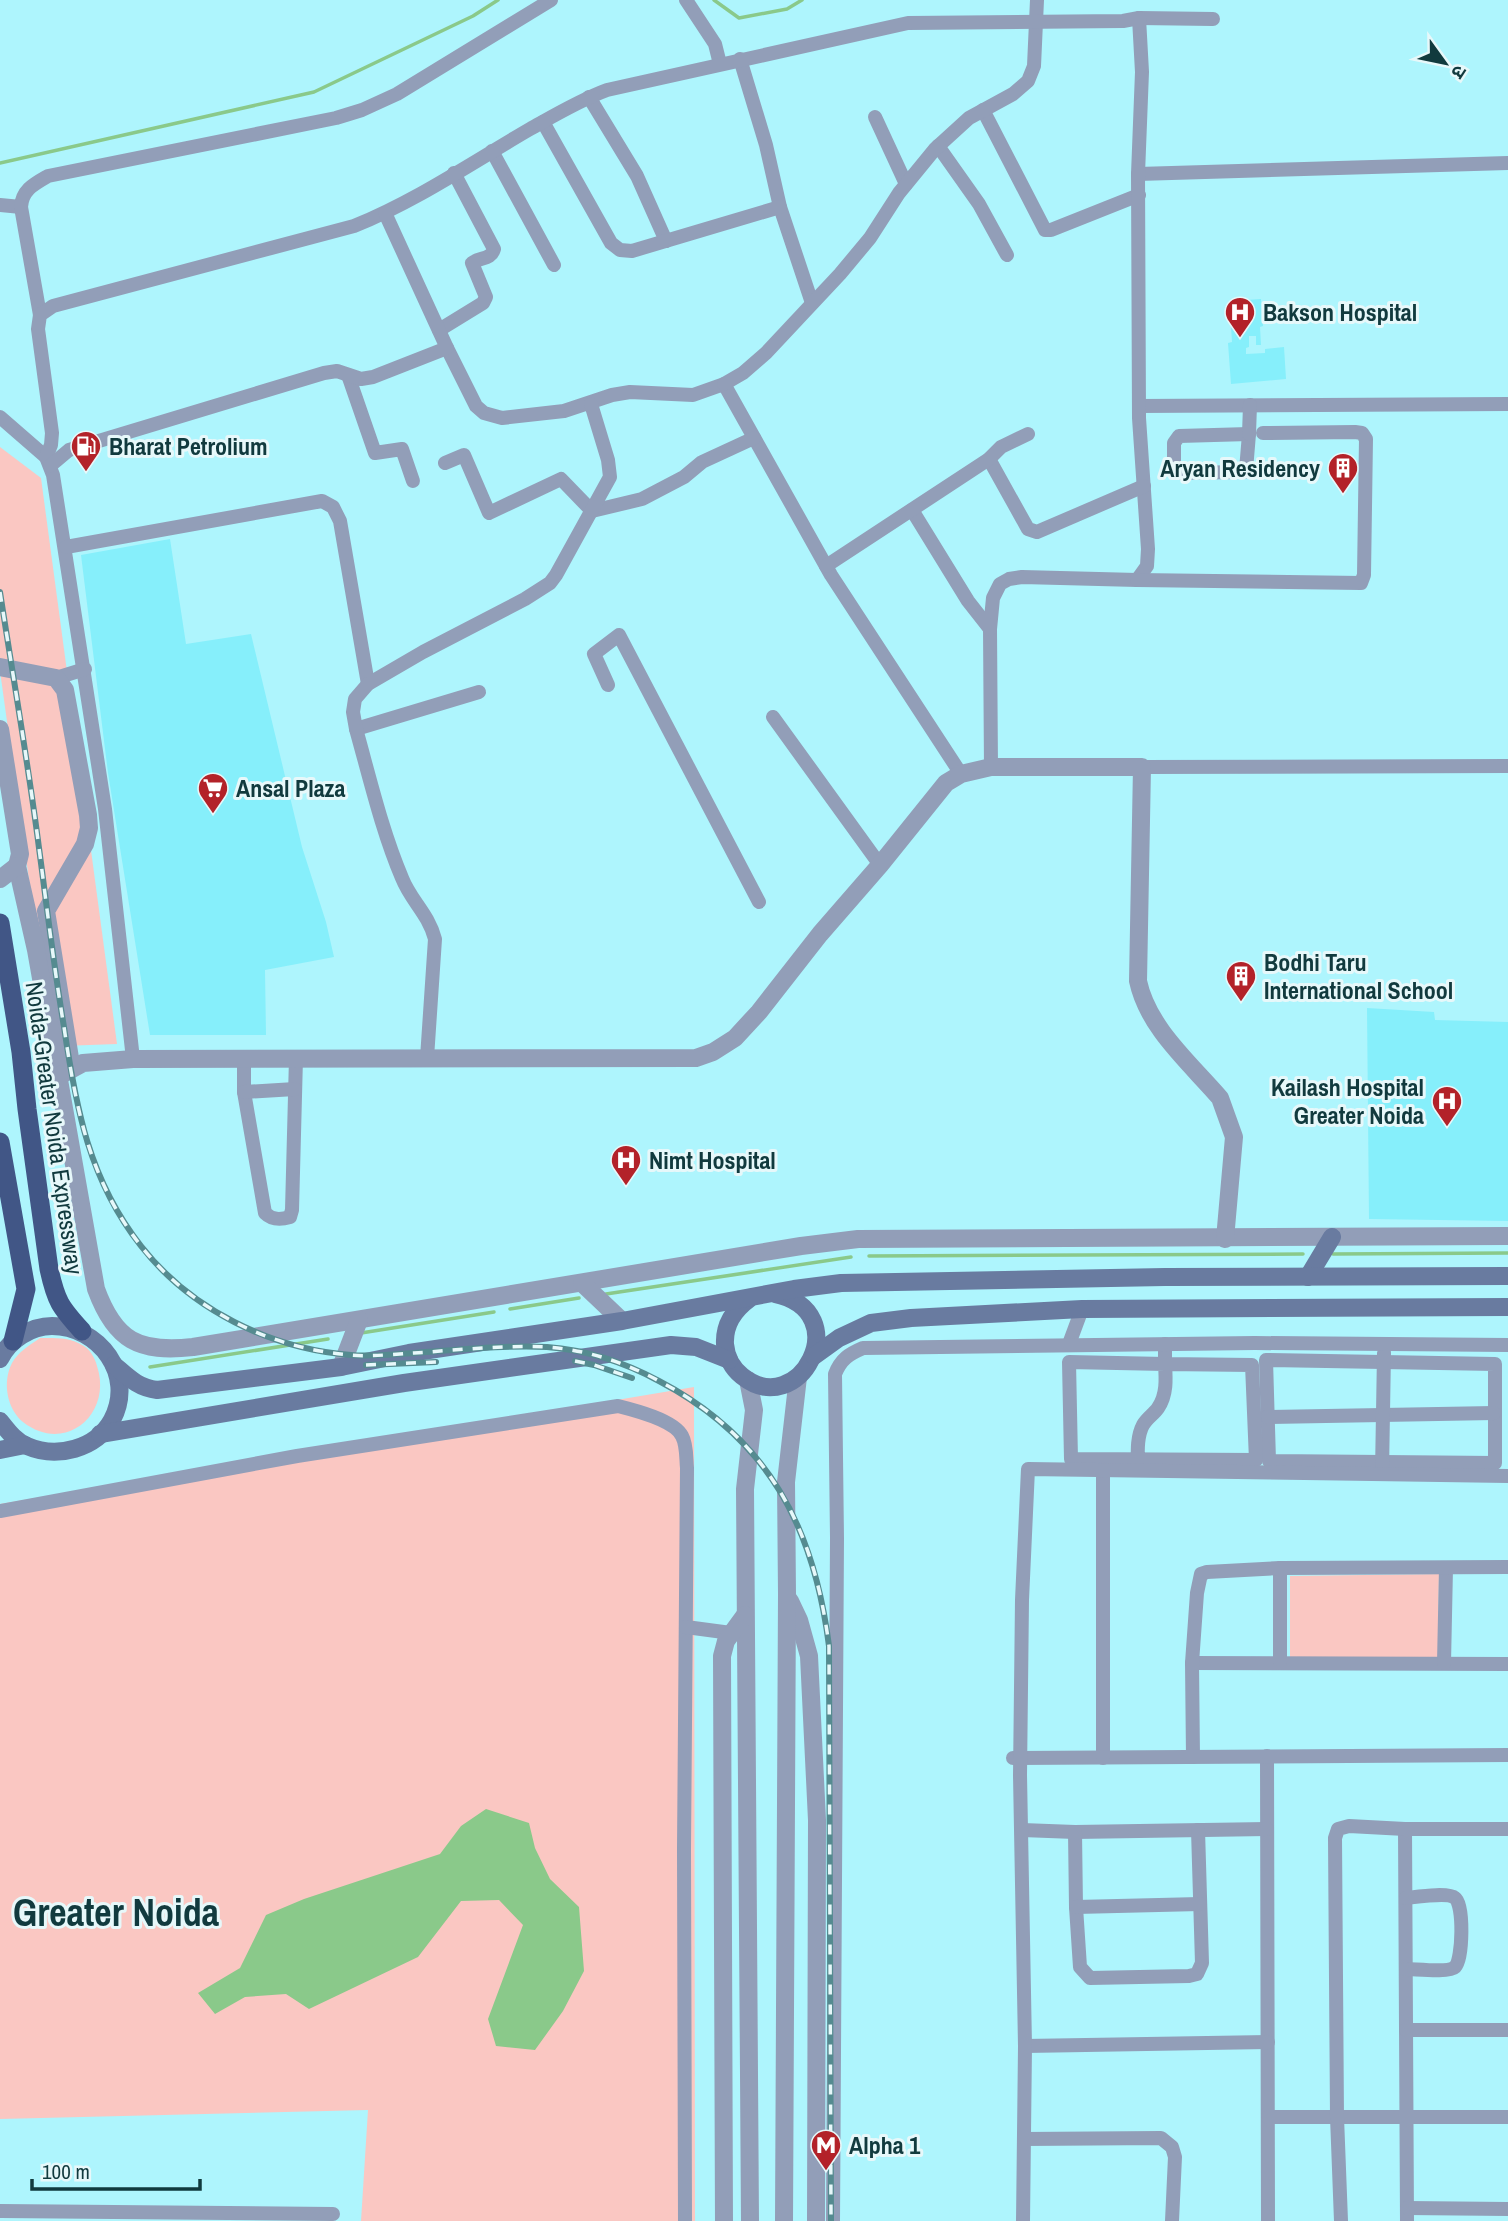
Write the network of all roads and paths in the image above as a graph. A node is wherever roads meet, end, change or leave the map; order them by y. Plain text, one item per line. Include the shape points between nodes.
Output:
1 (551, 0) edge
2 (686, 0) edge
3 (1037, 0) edge
4 (1139, 18) junction
5 (1213, 19) dead end
6 (1037, 20) junction
7 (740, 59) junction
8 (720, 64) junction
9 (589, 96) junction
10 (983, 110) junction
11 (876, 117) dead end
12 (542, 122) junction
13 (938, 146) junction
14 (492, 151) junction
15 (1508, 163) edge
16 (454, 173) junction
17 (1139, 174) junction
18 (906, 184) junction
19 (1139, 195) junction
20 (0, 205) edge
21 (21, 207) junction
22 (780, 207) junction
23 (385, 213) junction
24 (666, 241) junction
25 (1007, 255) dead end
26 (554, 265) dead end
27 (812, 303) junction
28 (40, 315) junction
29 (439, 330) junction
30 (447, 348) junction
31 (348, 374) junction
32 (724, 384) junction
33 (591, 404) junction
34 (1508, 404) edge
35 (1250, 405) junction
36 (1318, 405) junction
37 (1139, 406) junction
38 (0, 417) edge
39 (1314, 432) junction
40 (1256, 433) junction
41 (1027, 434) dead end
42 (754, 438) junction
43 (989, 459) junction
44 (48, 462) junction
45 (445, 463) dead end
46 (413, 481) dead end
47 (1144, 486) junction
48 (912, 510) junction
49 (592, 511) junction
50 (66, 547) junction
51 (826, 566) junction
52 (1138, 580) junction
53 (990, 629) junction
54 (0, 667) edge
55 (85, 670) junction
56 (56, 678) junction
57 (368, 684) junction
58 (608, 685) dead end
59 (479, 692) dead end
60 (773, 717) dead end
61 (0, 729) edge
62 (356, 729) junction
63 (1508, 766) edge
64 (991, 767) junction
65 (1142, 767) junction
66 (961, 774) junction
67 (107, 826) junction
68 (89, 828) junction
69 (17, 866) junction
70 (880, 866) junction
71 (0, 879) edge
72 (759, 902) dead end
73 (0, 923) edge
74 (69, 1058) junction
75 (296, 1058) junction
76 (427, 1058) junction
77 (134, 1059) junction
78 (244, 1059) junction
79 (59, 1076) junction
80 (295, 1089) junction
81 (244, 1092) junction
82 (0, 1142) edge
83 (1508, 1236) edge
84 (1332, 1237) junction
85 (1225, 1239) junction
86 (1508, 1276) edge
87 (1308, 1277) junction
88 (582, 1283) junction
89 (775, 1294) junction
90 (751, 1298) junction
91 (1508, 1307) edge
92 (1082, 1309) junction
93 (359, 1320) junction
94 (622, 1321) junction
95 (82, 1331) junction
96 (13, 1341) junction
97 (1069, 1344) junction
98 (1165, 1344) junction
99 (1385, 1344) junction
100 (1508, 1345) edge
101 (814, 1356) junction
102 (0, 1359) edge
103 (729, 1360) junction
104 (1384, 1362) junction
105 (1165, 1364) junction
106 (114, 1365) junction
107 (341, 1367) junction
108 (798, 1377) junction
109 (748, 1380) junction
110 (1494, 1413) junction
111 (1383, 1415) junction
112 (1267, 1417) junction
113 (0, 1421) edge
114 (100, 1434) junction
115 (25, 1446) junction
116 (0, 1450) edge
117 (1138, 1465) junction
118 (1103, 1469) junction
119 (1382, 1469) junction
120 (1508, 1476) edge
121 (0, 1511) edge
122 (1508, 1567) edge
123 (1446, 1568) junction
124 (1280, 1569) junction
125 (787, 1594) junction
126 (745, 1615) junction
127 (686, 1627) junction
128 (731, 1633) junction
129 (1192, 1663) junction
130 (1280, 1663) junction
131 (1444, 1663) junction
132 (1508, 1664) edge
133 (1508, 1755) edge
134 (1267, 1756) junction
135 (1193, 1757) junction
136 (1017, 1758) junction
137 (1103, 1758) junction
138 (1268, 1829) junction
139 (1405, 1829) junction
140 (1508, 1829) edge
141 (1022, 1830) junction
142 (1198, 1830) junction
143 (1075, 1832) junction
144 (1406, 1898) junction
145 (1200, 1904) junction
146 (1076, 1907) junction
147 (1406, 1969) junction
148 (1406, 2029) junction
149 (1508, 2030) edge
150 (1268, 2042) junction
151 (1025, 2046) junction
152 (1268, 2117) junction
153 (1337, 2117) junction
154 (1407, 2117) junction
155 (1508, 2117) edge
156 (1024, 2139) junction
157 (1508, 2209) edge
158 (0, 2211) edge
159 (332, 2214) dead end
160 (1407, 2215) edge
161 (1461, 2215) edge
162 (290, 2217) edge
163 (685, 2221) edge
164 (724, 2221) edge
165 (750, 2221) edge
166 (784, 2221) edge
167 (816, 2221) edge
168 (833, 2221) edge
169 (1023, 2221) edge
170 (1172, 2221) edge
171 (1268, 2221) edge
172 (1340, 2221) edge

1 - 21 street via 397,94 362,110 48,176 22,197
2 - 8 street via 715,44
3 - 6 street
4 - 5 street
4 - 6 street
4 - 17 street
6 - 7 street via 908,23
6 - 10 street via 1034,66 1028,81
7 - 8 street
7 - 22 street
8 - 9 street
9 - 12 street
9 - 24 street via 637,176
10 - 13 street
10 - 19 street via 1045,230
11 - 18 street
12 - 14 street
12 - 24 street via 611,243 632,251
13 - 18 street
13 - 25 street via 979,204
14 - 16 street
14 - 26 street
15 - 17 street
16 - 23 street
16 - 29 street via 494,249 488,257 472,263 486,298 483,303
17 - 19 street
18 - 27 street via 870,238
19 - 37 street
20 - 21 street
21 - 28 street
22 - 24 street
22 - 27 street
23 - 28 street via 354,226 53,306
23 - 29 street
27 - 32 street via 766,353
28 - 44 street via 52,433
29 - 30 street
30 - 31 street via 373,377
30 - 33 street via 484,413 502,418
31 - 44 street via 324,373 263,390 69,450
31 - 46 street via 375,453 402,449
32 - 33 street via 692,395 630,392
32 - 42 street
33 - 49 street via 610,471
34 - 36 street
35 - 36 street
35 - 37 street
35 - 40 street
36 - 39 street
37 - 47 street
38 - 44 street
39 - 40 street
39 - 52 street via 1355,432 1366,439 1361,583
40 - 40 street via 1244,472 1177,473 1174,469 1174,443 1179,436
41 - 43 street
42 - 49 street via 702,462 642,499
42 - 51 street
43 - 47 street via 1032,532
43 - 48 street
44 - 50 street
45 - 49 street via 464,455 489,513 561,480
47 - 52 street via 1147,566
48 - 51 street
48 - 53 street
49 - 57 street via 550,583
50 - 55 street
50 - 57 street via 322,501 333,507 340,521
51 - 66 street
52 - 53 street via 1009,579 1000,584 993,598
53 - 64 street
54 - 56 street
55 - 56 street
55 - 67 street
56 - 68 street via 65,690
57 - 62 street via 355,699
58 - 72 street via 594,654 619,635
59 - 62 street
60 - 70 street
61 - 69 street via 20,854
62 - 76 street via 395,860 404,883 431,923 435,939
63 - 65 street
64 - 65 street
64 - 66 street
65 - 85 street via 1138,981 1152,1019 1220,1098 1227,1113 1234,1137
66 - 70 street via 938,792
67 - 68 street
67 - 77 street
68 - 74 street via 85,844 46,911
69 - 71 street
69 - 74 street via 36,950
70 - 76 street via 759,1012 735,1038 713,1052 696,1058
73 - 95 highway, Noida-Greater Noida Expressway via 49,1269 61,1308
74 - 77 street
74 - 79 street
74 - 79 street
75 - 76 street
75 - 78 street
75 - 80 street
77 - 78 street
78 - 81 street
79 - 93 street via 96,1289 104,1311 125,1335 147,1348 167,1350
80 - 81 street
80 - 81 street via 292,1210 290,1217 283,1219 265,1213
82 - 96 highway via 26,1289
83 - 84 street
84 - 85 street
84 - 87 main road
85 - 88 street via 858,1239
86 - 87 main road
87 - 89 main road via 841,1283
88 - 93 street
88 - 94 street
89 - 90 main road
89 - 101 main road via 806,1310 816,1332
90 - 94 main road
90 - 103 main road via 727,1324
91 - 92 main road
92 - 97 street
92 - 101 main road via 871,1323
93 - 107 street
94 - 107 main road
95 - 96 main road via 47,1326
95 - 106 main road via 101,1345
96 - 102 main road
97 - 98 street
97 - 168 street via 863,1348 847,1355 835,1374
98 - 99 street
98 - 105 street
99 - 100 street
99 - 104 street
101 - 108 main road
103 - 109 main road
103 - 114 main road via 671,1345 404,1383
104 - 110 street via 1494,1364
104 - 111 street
104 - 112 street via 1266,1360
105 - 117 street via 1163,1400 1142,1426
105 - 117 street via 1069,1362 1071,1459
105 - 117 street via 1252,1365 1256,1460
106 - 107 main road via 136,1384 157,1390
106 - 114 main road via 118,1402 112,1420
108 - 109 main road via 782,1385 764,1386
108 - 125 street via 786,1482
109 - 126 street via 754,1410 745,1489
110 - 111 street
110 - 119 street via 1495,1463
111 - 112 street
111 - 119 street
112 - 119 street via 1269,1461
113 - 115 main road
114 - 115 main road via 65,1452
115 - 116 main road
117 - 118 street
117 - 119 street
118 - 136 street via 1028,1469
118 - 137 street
119 - 120 street
121 - 127 street via 285,1458 618,1406 660,1419 677,1429 684,1440
122 - 123 street
123 - 124 street
123 - 131 street
124 - 129 street via 1201,1574
124 - 130 street
125 - 166 street
125 - 167 street via 809,1656 817,1820
126 - 128 street
126 - 165 street
127 - 128 street
127 - 163 street
128 - 164 street via 722,1656
129 - 130 street
129 - 135 street
130 - 131 street
131 - 132 street
133 - 134 street
134 - 135 street
134 - 138 street
135 - 137 street
136 - 137 street
136 - 141 street
138 - 142 street
138 - 150 street
139 - 140 street
139 - 144 street
139 - 153 street via 1349,1826 1338,1829 1335,1838
141 - 143 street
141 - 151 street
142 - 143 street
142 - 145 street
143 - 146 street
144 - 147 street
144 - 147 street via 1448,1895 1461,1907 1460,1958 1455,1967
145 - 146 street
145 - 146 street via 1202,1963 1197,1974 1189,1976 1090,1978 1080,1967
147 - 148 street
148 - 149 street
148 - 154 street
150 - 151 street
150 - 152 street
151 - 156 street
152 - 153 street
152 - 171 street
153 - 154 street
153 - 172 street
154 - 155 street
154 - 160 street
156 - 169 street
156 - 170 street via 1161,2138 1172,2147 1175,2157
157 - 161 street
158 - 162 street
159 - 162 street
160 - 161 street

